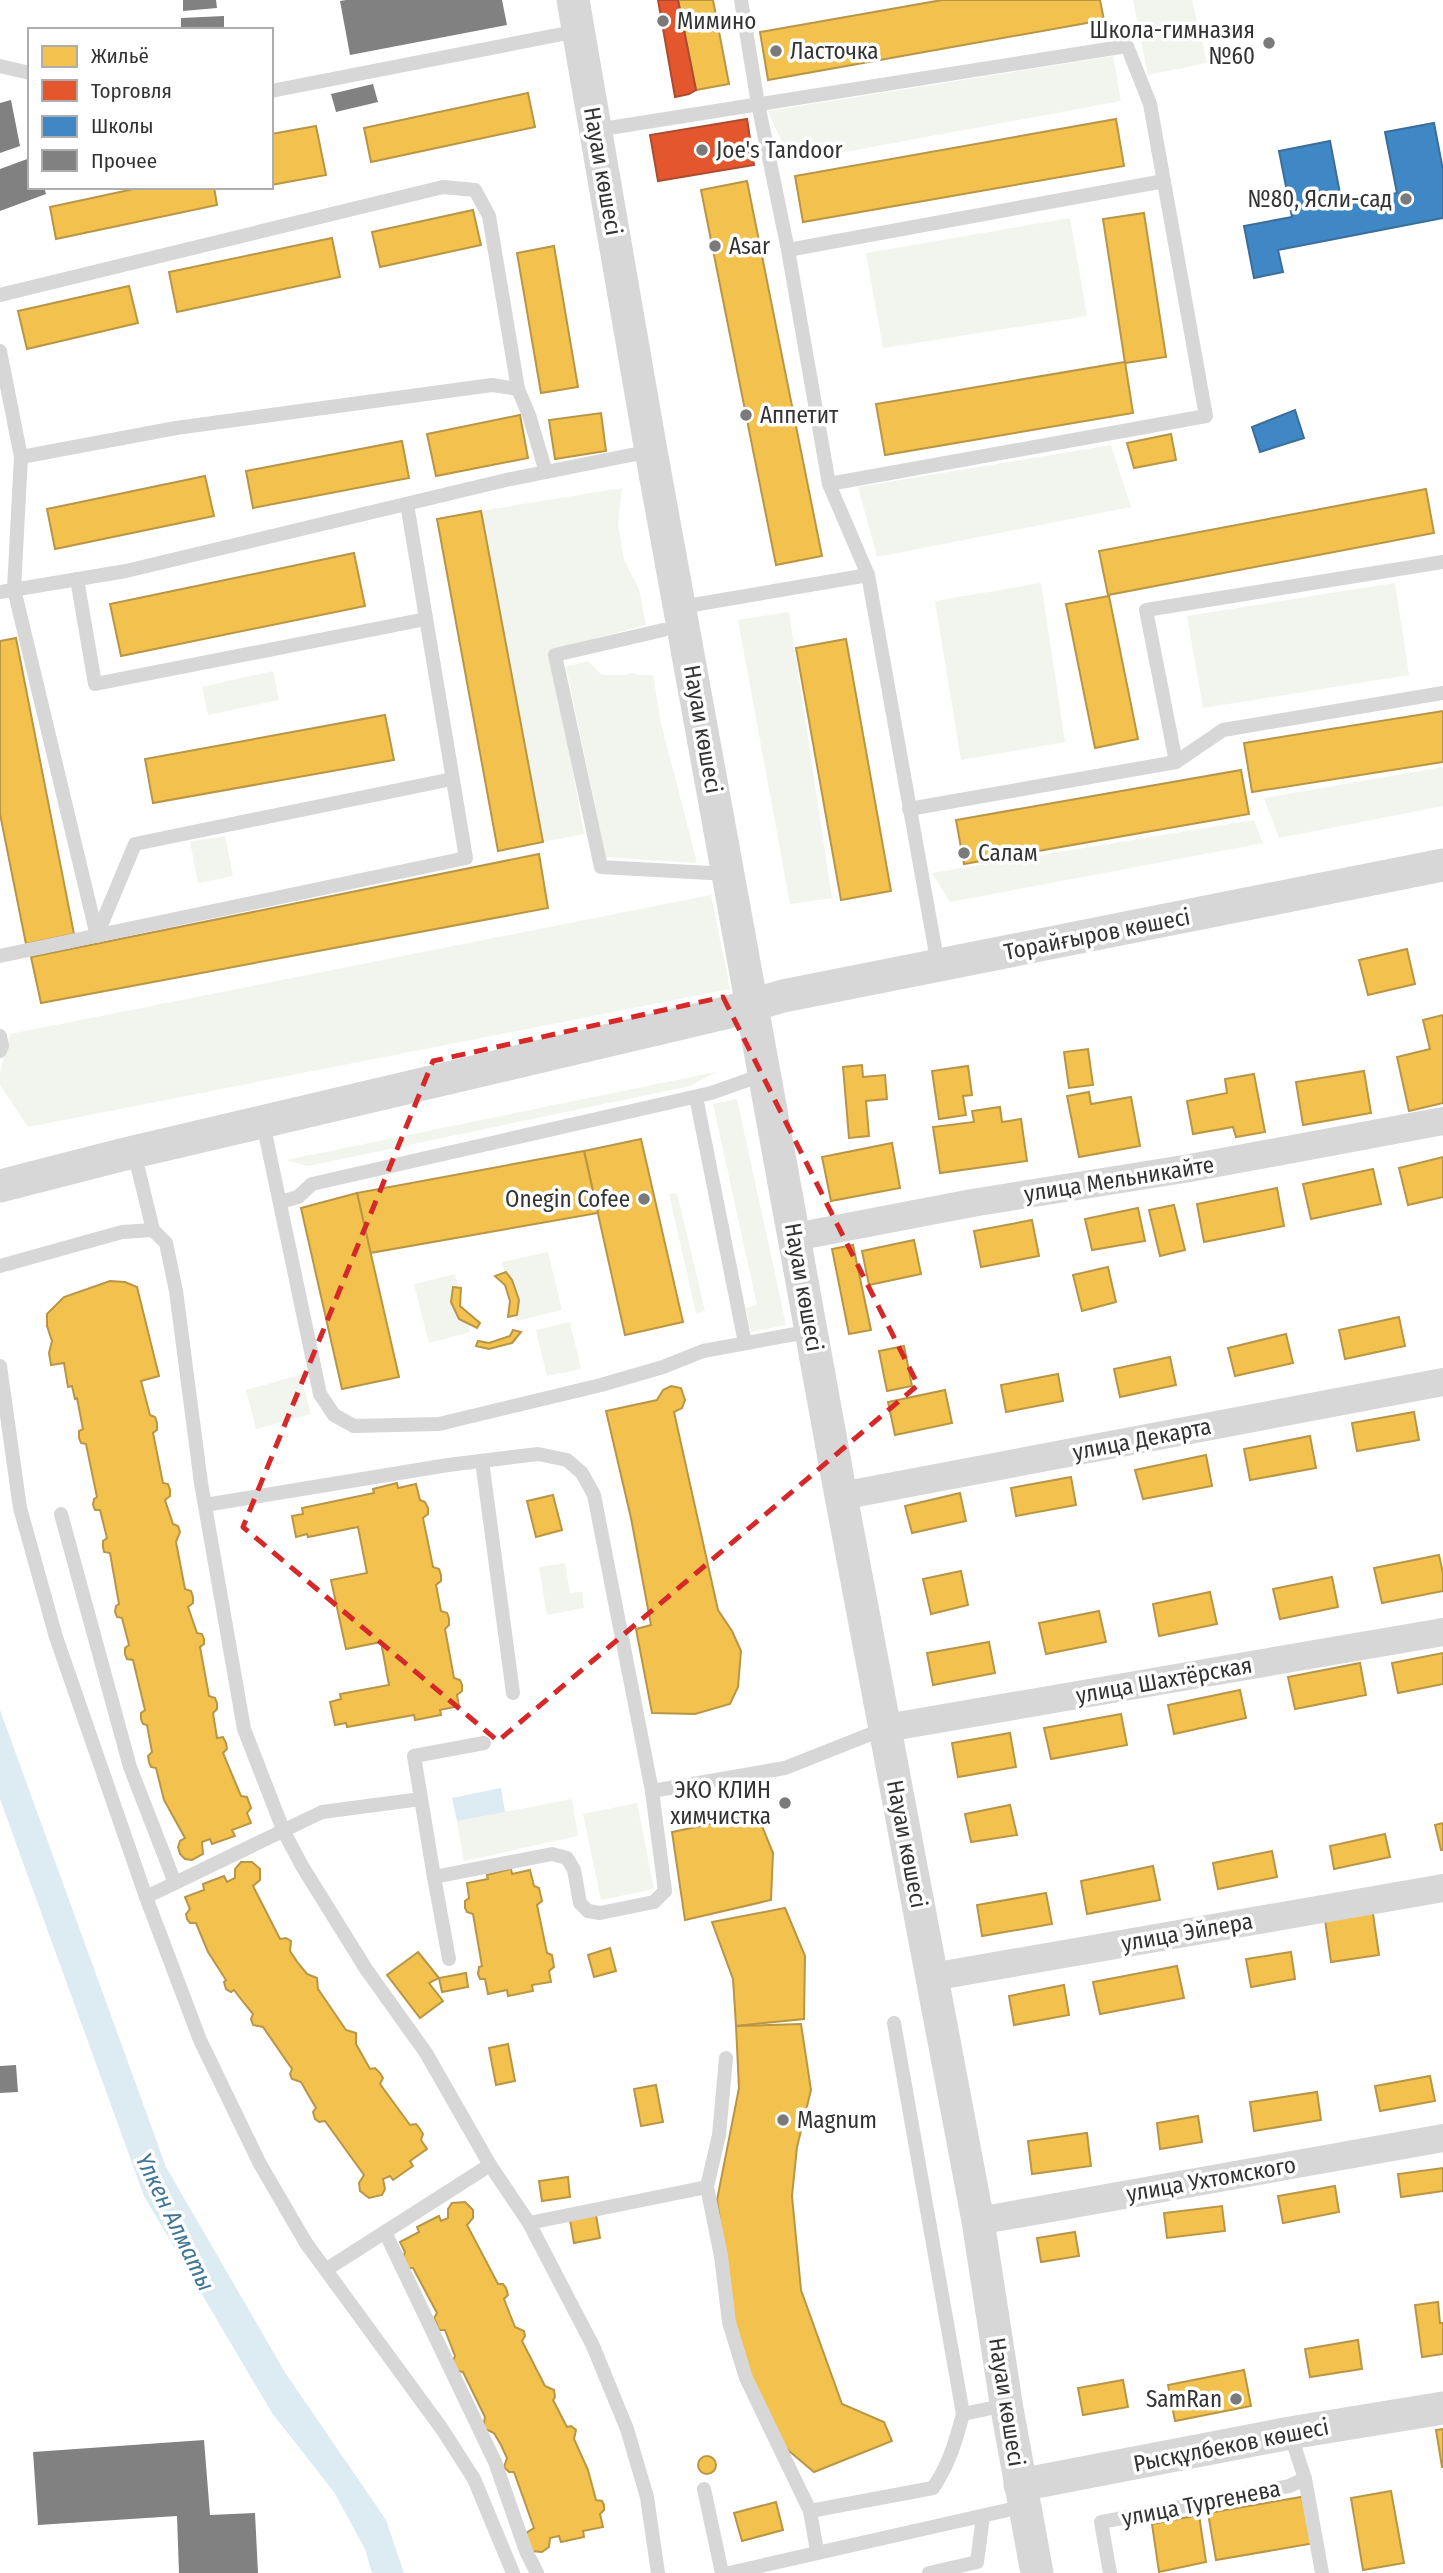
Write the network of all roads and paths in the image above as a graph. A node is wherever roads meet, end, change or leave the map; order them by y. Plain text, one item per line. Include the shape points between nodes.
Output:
1 (741, 0) edge
2 (576, 15) edge
3 (0, 66) edge
4 (28, 73) edge
5 (273, 91) edge
6 (758, 104) junction
7 (596, 130) junction
8 (1164, 181) junction
9 (788, 250) junction
10 (0, 295) edge
11 (0, 351) edge
12 (518, 389) junction
13 (651, 450) junction
14 (20, 457) junction
15 (546, 472) junction
16 (829, 484) junction
17 (407, 504) junction
18 (1443, 562) edge
19 (868, 575) junction
20 (76, 579) junction
21 (7, 591) edge
22 (426, 618) junction
23 (672, 619) junction
24 (1443, 693) edge
25 (1176, 762) junction
26 (452, 779) junction
27 (909, 809) junction
28 (1443, 865) edge
29 (729, 874) junction
30 (97, 936) junction
31 (0, 956) edge
32 (938, 965) junction
33 (752, 1004) junction
34 (0, 1036) edge
35 (0, 1051) edge
36 (765, 1074) junction
37 (696, 1097) junction
38 (1443, 1121) edge
39 (263, 1123) junction
40 (128, 1153) junction
41 (0, 1171) edge
42 (0, 1186) edge
43 (280, 1202) junction
44 (153, 1230) junction
45 (795, 1237) junction
46 (0, 1266) edge
47 (812, 1331) junction
48 (745, 1343) junction
49 (0, 1366) edge
50 (1443, 1382) edge
51 (482, 1461) junction
52 (841, 1496) junction
53 (205, 1505) junction
54 (61, 1514) dead end
55 (1443, 1632) edge
56 (513, 1693) dead end
57 (886, 1728) junction
58 (484, 1743) dead end
59 (652, 1791) junction
60 (421, 1799) junction
61 (284, 1832) junction
62 (434, 1877) junction
63 (175, 1883) junction
64 (1443, 1888) edge
65 (146, 1897) junction
66 (449, 1959) dead end
67 (932, 1977) junction
68 (894, 2023) dead end
69 (726, 2058) dead end
70 (1443, 2138) edge
71 (490, 2165) junction
72 (707, 2187) junction
73 (978, 2221) junction
74 (529, 2223) junction
75 (386, 2232) junction
76 (327, 2269) junction
77 (1006, 2405) junction
78 (1443, 2408) edge
79 (963, 2414) junction
80 (1290, 2433) junction
81 (1304, 2479) junction
82 (704, 2489) dead end
83 (1023, 2496) junction
84 (810, 2511) junction
85 (983, 2516) junction
86 (817, 2552) junction
87 (513, 2573) edge
88 (537, 2573) edge
89 (658, 2573) edge
90 (722, 2573) edge
91 (729, 2573) edge
92 (929, 2573) edge
93 (1037, 2573) edge
94 (1110, 2573) edge
95 (1322, 2573) edge

1 - 6 lane
2 - 5 lane
2 - 7 street, Науаи көшесі
3 - 4 lane
6 - 7 lane
6 - 8 lane via 1127,46 1150,104
6 - 9 lane
7 - 13 street, Науаи көшесі
8 - 9 lane
8 - 16 lane via 1206,416
9 - 16 lane
10 - 12 lane via 443,187 475,190 489,216
11 - 14 lane
12 - 14 lane via 492,385 176,428
12 - 15 lane
13 - 15 lane
13 - 23 street, Науаи көшесі
14 - 21 lane
15 - 17 lane
16 - 19 lane
17 - 20 lane
17 - 22 lane
18 - 25 lane via 1146,610
19 - 23 lane
19 - 27 lane
20 - 21 lane
20 - 22 lane via 95,684
21 - 30 lane
22 - 26 lane
23 - 29 street, Науаи көшесі
23 - 29 lane via 555,655 601,867
24 - 25 lane via 1223,730
25 - 27 lane
26 - 30 lane via 135,844
26 - 30 lane via 466,858
27 - 32 lane
28 - 32 street, Торайғыров көшесі
29 - 33 street, Науаи көшесі
30 - 31 lane
32 - 33 street, Торайғыров көшесі
33 - 36 street, Науаи көшесі
33 - 39 street, Торайғыров көшесі
34 - 35 lane
36 - 37 lane
36 - 45 street, Науаи көшесі
37 - 43 lane via 312,1184 298,1197
37 - 48 lane
38 - 45 street, улица Мельникайте
39 - 40 street, Торайғыров көшесі
39 - 43 lane
40 - 41 street
40 - 42 street
40 - 44 lane
43 - 48 lane via 320,1394 334,1415 354,1426 439,1424 601,1385 703,1351
44 - 46 lane via 122,1232
44 - 53 lane via 166,1243 173,1279
45 - 47 street, Науаи көшесі
47 - 48 lane
47 - 52 street, Науаи көшесі
49 - 65 lane via 24,1521 56,1637
50 - 52 street, улица Декарта
51 - 53 lane
51 - 56 lane
51 - 59 lane via 538,1454 567,1460 582,1473 594,1495
52 - 57 street, Науаи көшесі
53 - 61 lane via 244,1729
54 - 63 lane via 130,1767
55 - 57 street, улица Шахтёрская
57 - 59 lane via 785,1768
57 - 67 street, Науаи көшесі
58 - 60 lane via 414,1756
59 - 62 lane via 665,1891 654,1902 600,1913 588,1911 580,1903 567,1858 552,1854
60 - 61 lane via 322,1812
60 - 62 lane
61 - 63 lane
61 - 71 lane via 366,1969 426,2053
62 - 66 lane
63 - 65 lane
64 - 67 street, улица Эйлера
65 - 76 lane via 200,2040 254,2152 306,2243
67 - 73 street, Науаи көшесі
68 - 79 lane
69 - 72 lane via 719,2135
70 - 73 street, улица Ухтомского
71 - 74 lane
71 - 75 lane
72 - 74 lane
72 - 84 lane via 730,2322 747,2378
73 - 77 street, Науаи көшесі
74 - 89 lane via 593,2346 627,2429 647,2497
75 - 76 lane
75 - 88 lane via 495,2462
76 - 87 lane via 474,2479
77 - 79 lane
77 - 83 street, Науаи көшесі
78 - 80 street, Рысқұлбеков көшесі
79 - 84 lane via 943,2474 933,2488
80 - 81 lane, улица Тургенева
80 - 83 street, Рысқұлбеков көшесі
81 - 94 lane, улица Тургенева via 1289,2486 1101,2522
81 - 95 lane
82 - 90 lane
83 - 85 lane
83 - 93 street, Науаи көшесі
84 - 86 lane
85 - 86 lane
85 - 92 lane via 977,2562
86 - 91 lane

